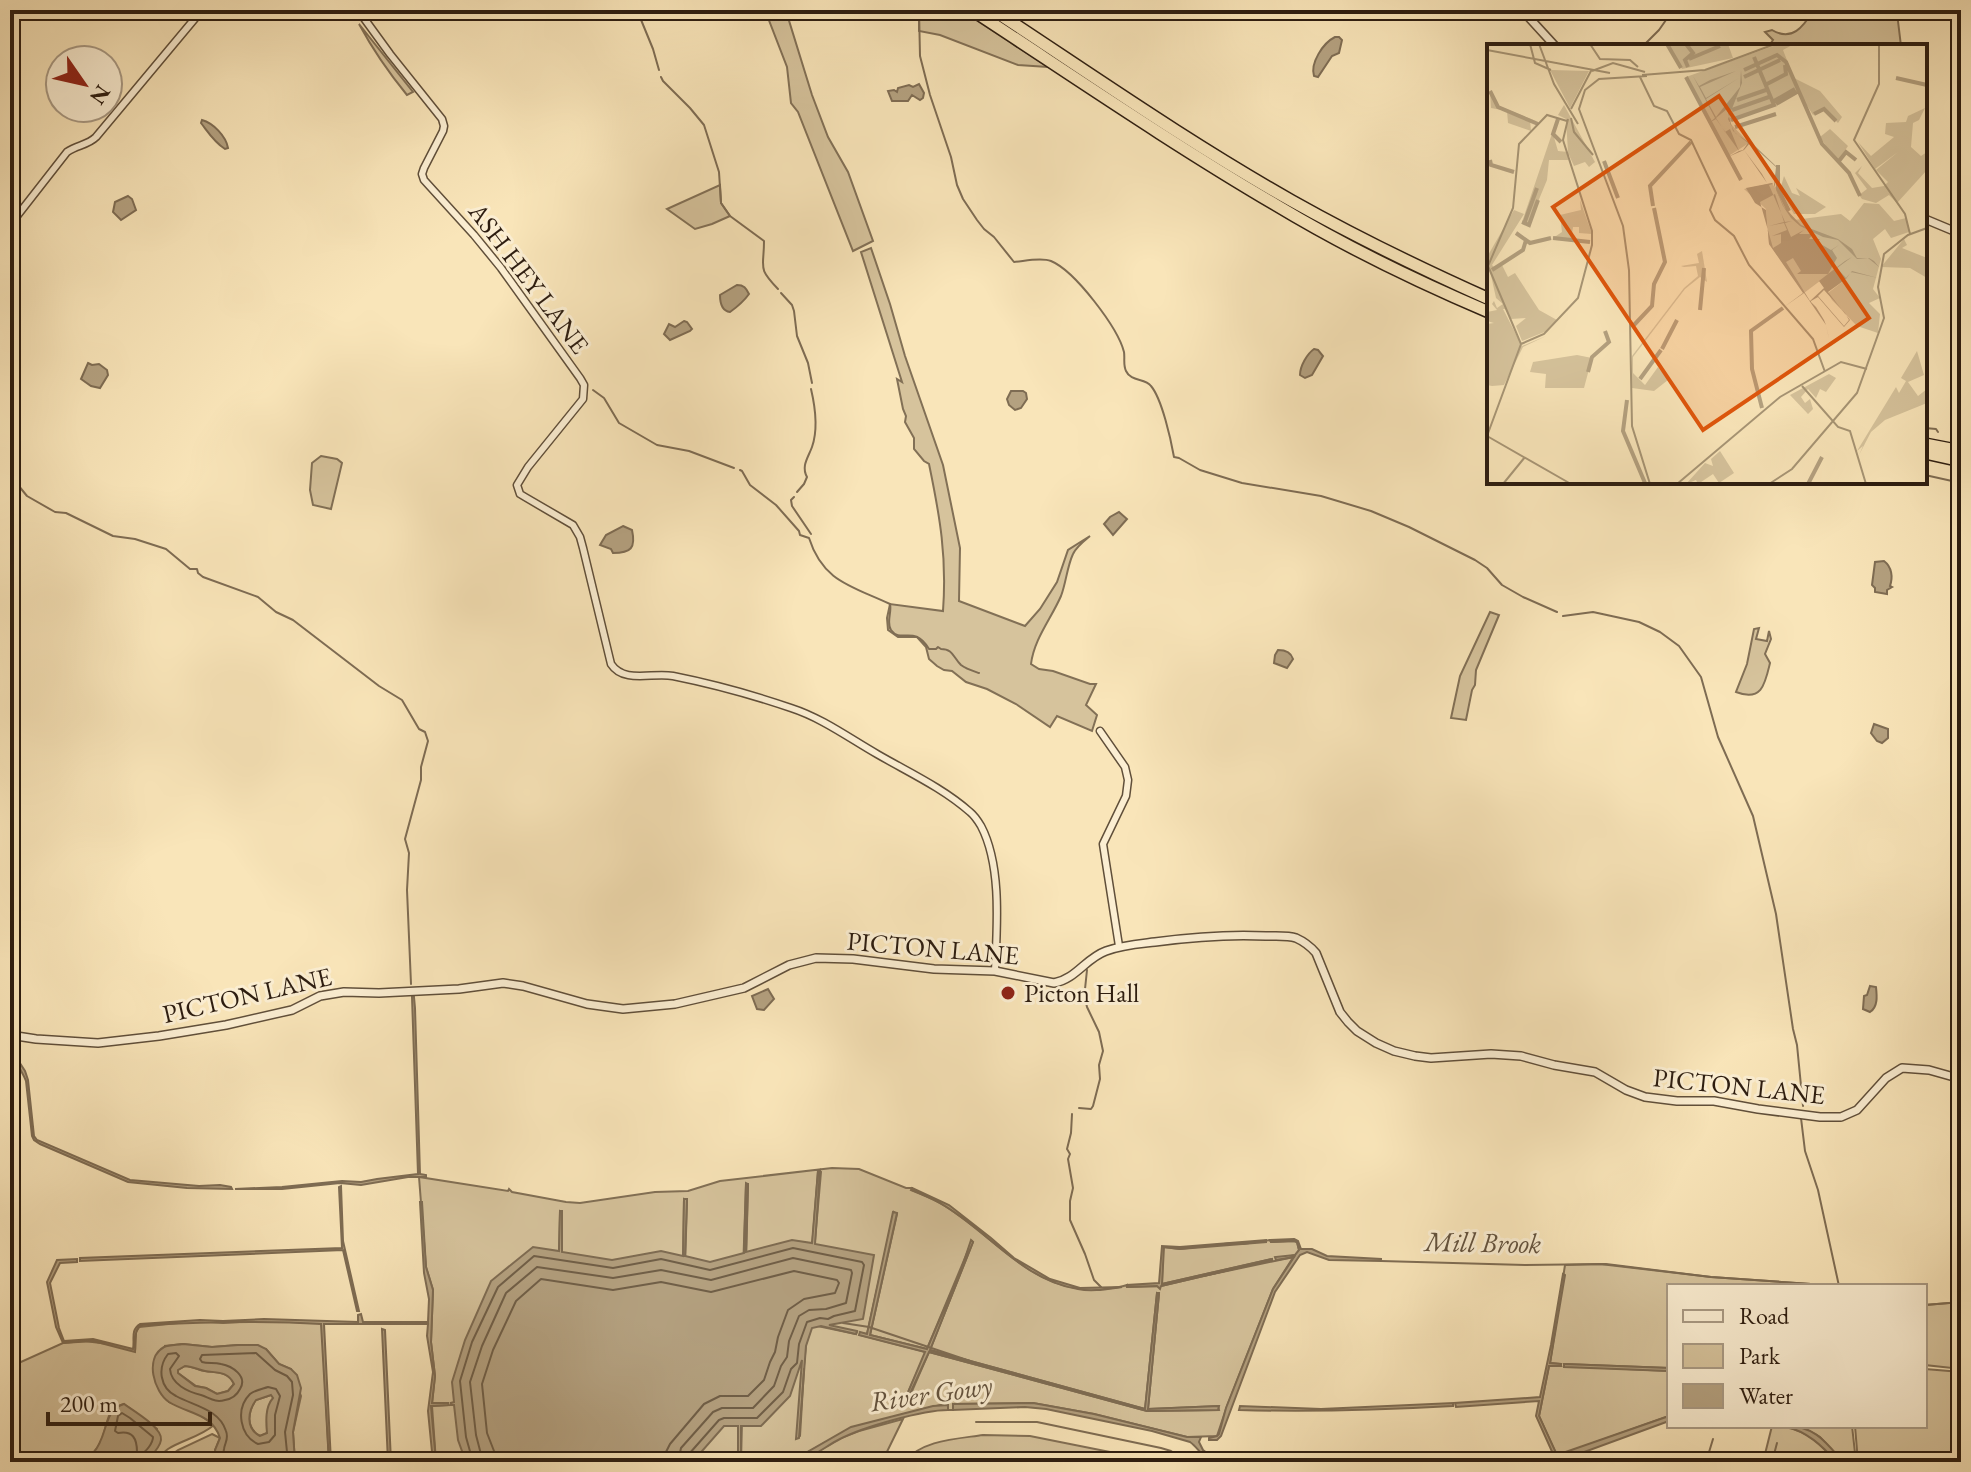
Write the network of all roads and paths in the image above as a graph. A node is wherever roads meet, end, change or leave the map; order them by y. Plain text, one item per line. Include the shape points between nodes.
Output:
1 (202, 10) edge
2 (358, 10) edge
3 (972, 10) edge
4 (993, 10) edge
5 (1522, 10) edge
6 (1553, 44) edge
7 (1927, 220) edge
8 (10, 225) edge
9 (1961, 234) edge
10 (1487, 298) edge
11 (1487, 311) edge
12 (1927, 444) edge
13 (1961, 449) edge
14 (1927, 453) edge
15 (1961, 461) edge
16 (1100, 731) dead end
17 (1119, 946) junction
18 (995, 971) junction
19 (10, 1035) edge
20 (1961, 1079) edge

1 - 8 street via 91,143 67,152
2 - 18 street, ASH HEY LANE via 442,119 443,131 424,168 424,180 501,268 584,385 579,405 517,485 520,494 577,529 614,669 630,676 671,675 794,708 974,814 989,846 995,886
3 - 11 highway via 1279,207
4 - 10 highway via 1290,200
5 - 6 street
7 - 9 street
12 - 13 highway
14 - 15 highway
16 - 17 street via 1128,780 1103,844
17 - 18 street, PICTON LANE via 1054,983
17 - 20 street, PICTON LANE via 1221,934 1294,937 1316,953 1340,1012 1376,1043 1431,1058 1521,1056 1595,1072 1645,1097 1841,1117 1857,1110 1902,1068
18 - 19 street, PICTON LANE via 816,958 744,988 649,1007 602,1007 503,983 344,992 226,1025 98,1043

